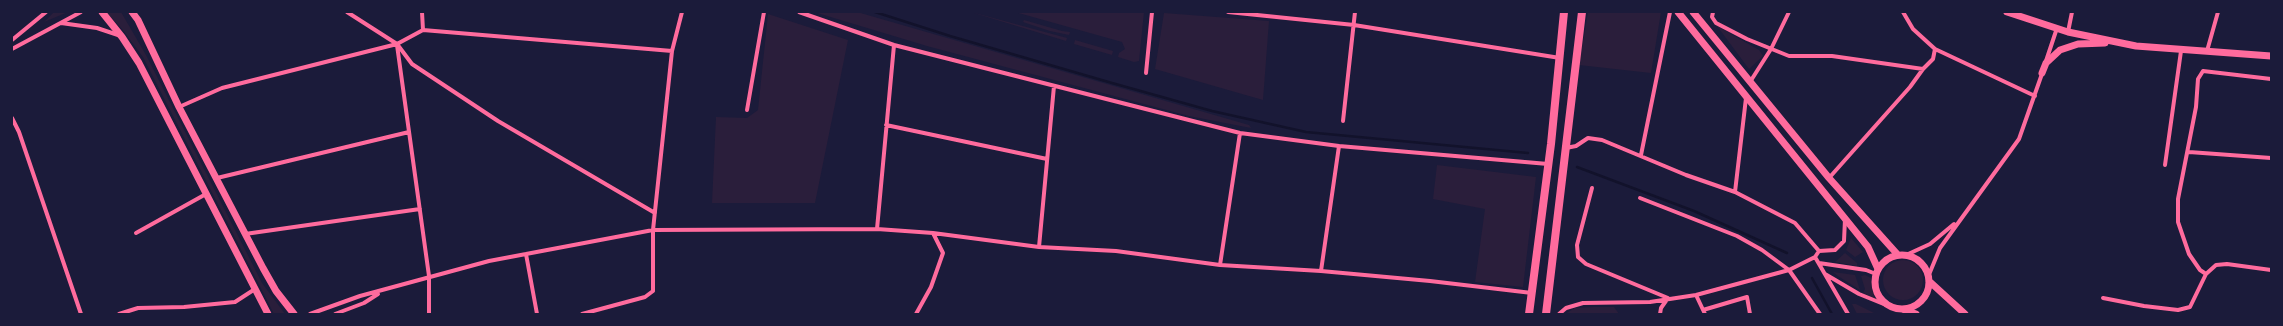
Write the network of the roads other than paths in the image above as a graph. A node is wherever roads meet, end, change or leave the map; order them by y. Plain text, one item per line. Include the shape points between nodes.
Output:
1 (81, 12) edge
2 (102, 12) edge
3 (132, 12) edge
4 (136, 12) edge
5 (347, 12) edge
6 (422, 12) edge
7 (682, 12) edge
8 (764, 12) edge
9 (799, 12) edge
10 (1152, 12) edge
11 (1228, 12) edge
12 (1355, 12) edge
13 (1564, 12) edge
14 (1582, 12) edge
15 (1670, 12) edge
16 (1678, 12) edge
17 (1693, 12) edge
18 (1713, 12) edge
19 (1788, 12) edge
20 (1903, 12) edge
21 (2007, 12) edge
22 (2072, 12) edge
23 (2218, 12) edge
24 (45, 13) edge
25 (1241, 13) edge
26 (138, 20) junction
27 (61, 23) junction
28 (1354, 25) junction
29 (2058, 28) junction
30 (423, 30) junction
31 (2068, 32) junction
32 (122, 37) junction
33 (12, 40) edge
34 (2112, 42) junction
35 (397, 44) junction
36 (894, 45) junction
37 (12, 49) edge
38 (1771, 49) junction
39 (1935, 49) junction
40 (2181, 51) junction
41 (2207, 51) junction
42 (672, 52) junction
43 (2271, 56) edge
44 (1560, 58) junction
45 (1923, 69) junction
46 (1146, 73) dead end
47 (2042, 73) junction
48 (2271, 79) edge
49 (1750, 82) junction
50 (1054, 86) junction
51 (2035, 96) junction
52 (1746, 98) junction
53 (179, 107) junction
54 (747, 110) dead end
55 (12, 118) edge
56 (1343, 121) dead end
57 (886, 125) junction
58 (409, 132) junction
59 (1240, 133) junction
60 (1339, 146) junction
61 (1566, 148) junction
62 (2189, 152) junction
63 (1641, 155) junction
64 (2271, 158) edge
65 (1047, 159) junction
66 (1549, 164) junction
67 (2165, 165) dead end
68 (217, 178) junction
69 (1829, 178) junction
70 (1592, 188) dead end
71 (1735, 192) junction
72 (206, 194) junction
73 (1640, 198) dead end
74 (420, 209) junction
75 (655, 213) junction
76 (1845, 217) junction
77 (1959, 220) junction
78 (877, 229) junction
79 (653, 230) junction
80 (136, 233) dead end
81 (933, 233) junction
82 (245, 234) junction
83 (1039, 247) junction
84 (1819, 251) junction
85 (526, 254) junction
86 (1898, 255) junction
87 (1906, 255) junction
88 (1815, 257) junction
89 (1819, 263) junction
90 (1220, 265) junction
91 (1789, 270) junction
92 (2271, 270) edge
93 (1321, 271) junction
94 (1877, 272) junction
95 (1825, 274) junction
96 (2206, 274) junction
97 (429, 276) junction
98 (1929, 279) junction
99 (255, 289) junction
100 (382, 292) junction
101 (1532, 294) junction
102 (1696, 295) junction
103 (1668, 298) junction
104 (2103, 298) dead end
105 (1891, 306) junction
106 (1900, 308) junction
107 (1704, 312) edge
108 (81, 314) edge
109 (119, 314) edge
110 (268, 314) edge
111 (294, 314) edge
112 (310, 314) edge
113 (335, 314) edge
114 (429, 314) edge
115 (537, 314) edge
116 (582, 314) edge
117 (916, 314) edge
118 (1529, 314) edge
119 (1546, 314) edge
120 (1559, 314) edge
121 (1660, 314) edge
122 (1750, 314) edge
123 (1820, 314) edge
124 (1848, 314) edge
125 (1916, 314) edge
126 (1965, 314) edge

1 - 27 street
2 - 32 main road
3 - 26 main road
4 - 26 main road
5 - 35 street
6 - 30 street
7 - 42 street
8 - 54 street
9 - 36 street
10 - 46 street
11 - 25 street
12 - 28 street
13 - 44 main road
14 - 61 main road
15 - 63 street
16 - 52 main road
17 - 49 main road
18 - 38 street via 1712,17 1716,23
19 - 38 street
20 - 39 street via 1913,29
21 - 29 main road
22 - 31 street
23 - 41 street
24 - 33 street
25 - 28 street
26 - 53 main road
27 - 32 street via 97,28
27 - 37 street
28 - 44 street
28 - 56 street
29 - 31 main road
29 - 47 street
30 - 35 street
30 - 42 street
31 - 34 main road
32 - 72 main road via 139,63
34 - 40 main road
34 - 47 main road via 2078,44 2060,50 2046,63
35 - 53 street via 222,88
35 - 58 street
35 - 75 street via 412,64 492,117
36 - 50 street
36 - 57 street
38 - 45 street via 1789,56 1832,56
38 - 49 street
39 - 45 street via 1933,59
39 - 51 street
40 - 41 main road
40 - 67 street
41 - 43 main road
42 - 75 street
44 - 66 main road
45 - 69 street via 1902,97
47 - 51 street
48 - 62 street via 2203,71 2198,78
49 - 69 main road
50 - 59 street
50 - 65 street
51 - 77 street via 2019,139
52 - 71 street
52 - 76 main road
53 - 68 main road
55 - 108 street
57 - 65 street
57 - 78 street
58 - 68 street
58 - 74 street
59 - 60 street
59 - 90 street
60 - 66 street
60 - 93 street
61 - 63 street via 1576,146 1588,138 1602,140
61 - 119 main road
62 - 64 street
62 - 96 street via 2178,200 2178,222 2189,254
63 - 71 street via 1686,175
65 - 83 street
66 - 101 main road
68 - 82 main road
69 - 86 main road
70 - 103 street via 1577,245 1578,257 1586,264
71 - 84 street via 1795,223
72 - 80 street
72 - 99 main road
73 - 91 street via 1737,236
74 - 82 street
74 - 97 street
75 - 79 street
76 - 84 street via 1844,242 1835,250
76 - 94 main road via 1868,247
77 - 87 street via 1930,244
77 - 98 street via 1940,248
78 - 79 street
78 - 81 street
79 - 85 street
79 - 116 street via 653,291 645,297
81 - 83 street
81 - 117 street via 943,253 931,287
82 - 111 main road via 276,291
83 - 90 street via 1116,251
84 - 88 street
85 - 97 street
85 - 115 street
86 - 87 main road
86 - 94 main road via 1883,263
87 - 98 main road via 1921,262
88 - 89 street
88 - 91 street
89 - 94 street
89 - 95 street
90 - 93 street
91 - 102 street
91 - 123 street
92 - 96 street via 2227,264 2216,265
93 - 101 street
94 - 105 main road via 1875,282 1879,296
95 - 105 street via 1859,294
95 - 124 street
96 - 104 street via 2190,307 2178,310
97 - 100 street
97 - 114 street
98 - 106 main road via 1921,301 1914,306
98 - 126 main road
99 - 109 street via 235,302 138,308
99 - 110 main road
100 - 112 street via 360,296
100 - 113 street via 364,303
101 - 118 main road
102 - 103 street
102 - 107 street
103 - 120 street via 1650,302 1583,303 1566,308
103 - 121 street
105 - 106 main road
106 - 125 main road
107 - 122 street via 1747,297

